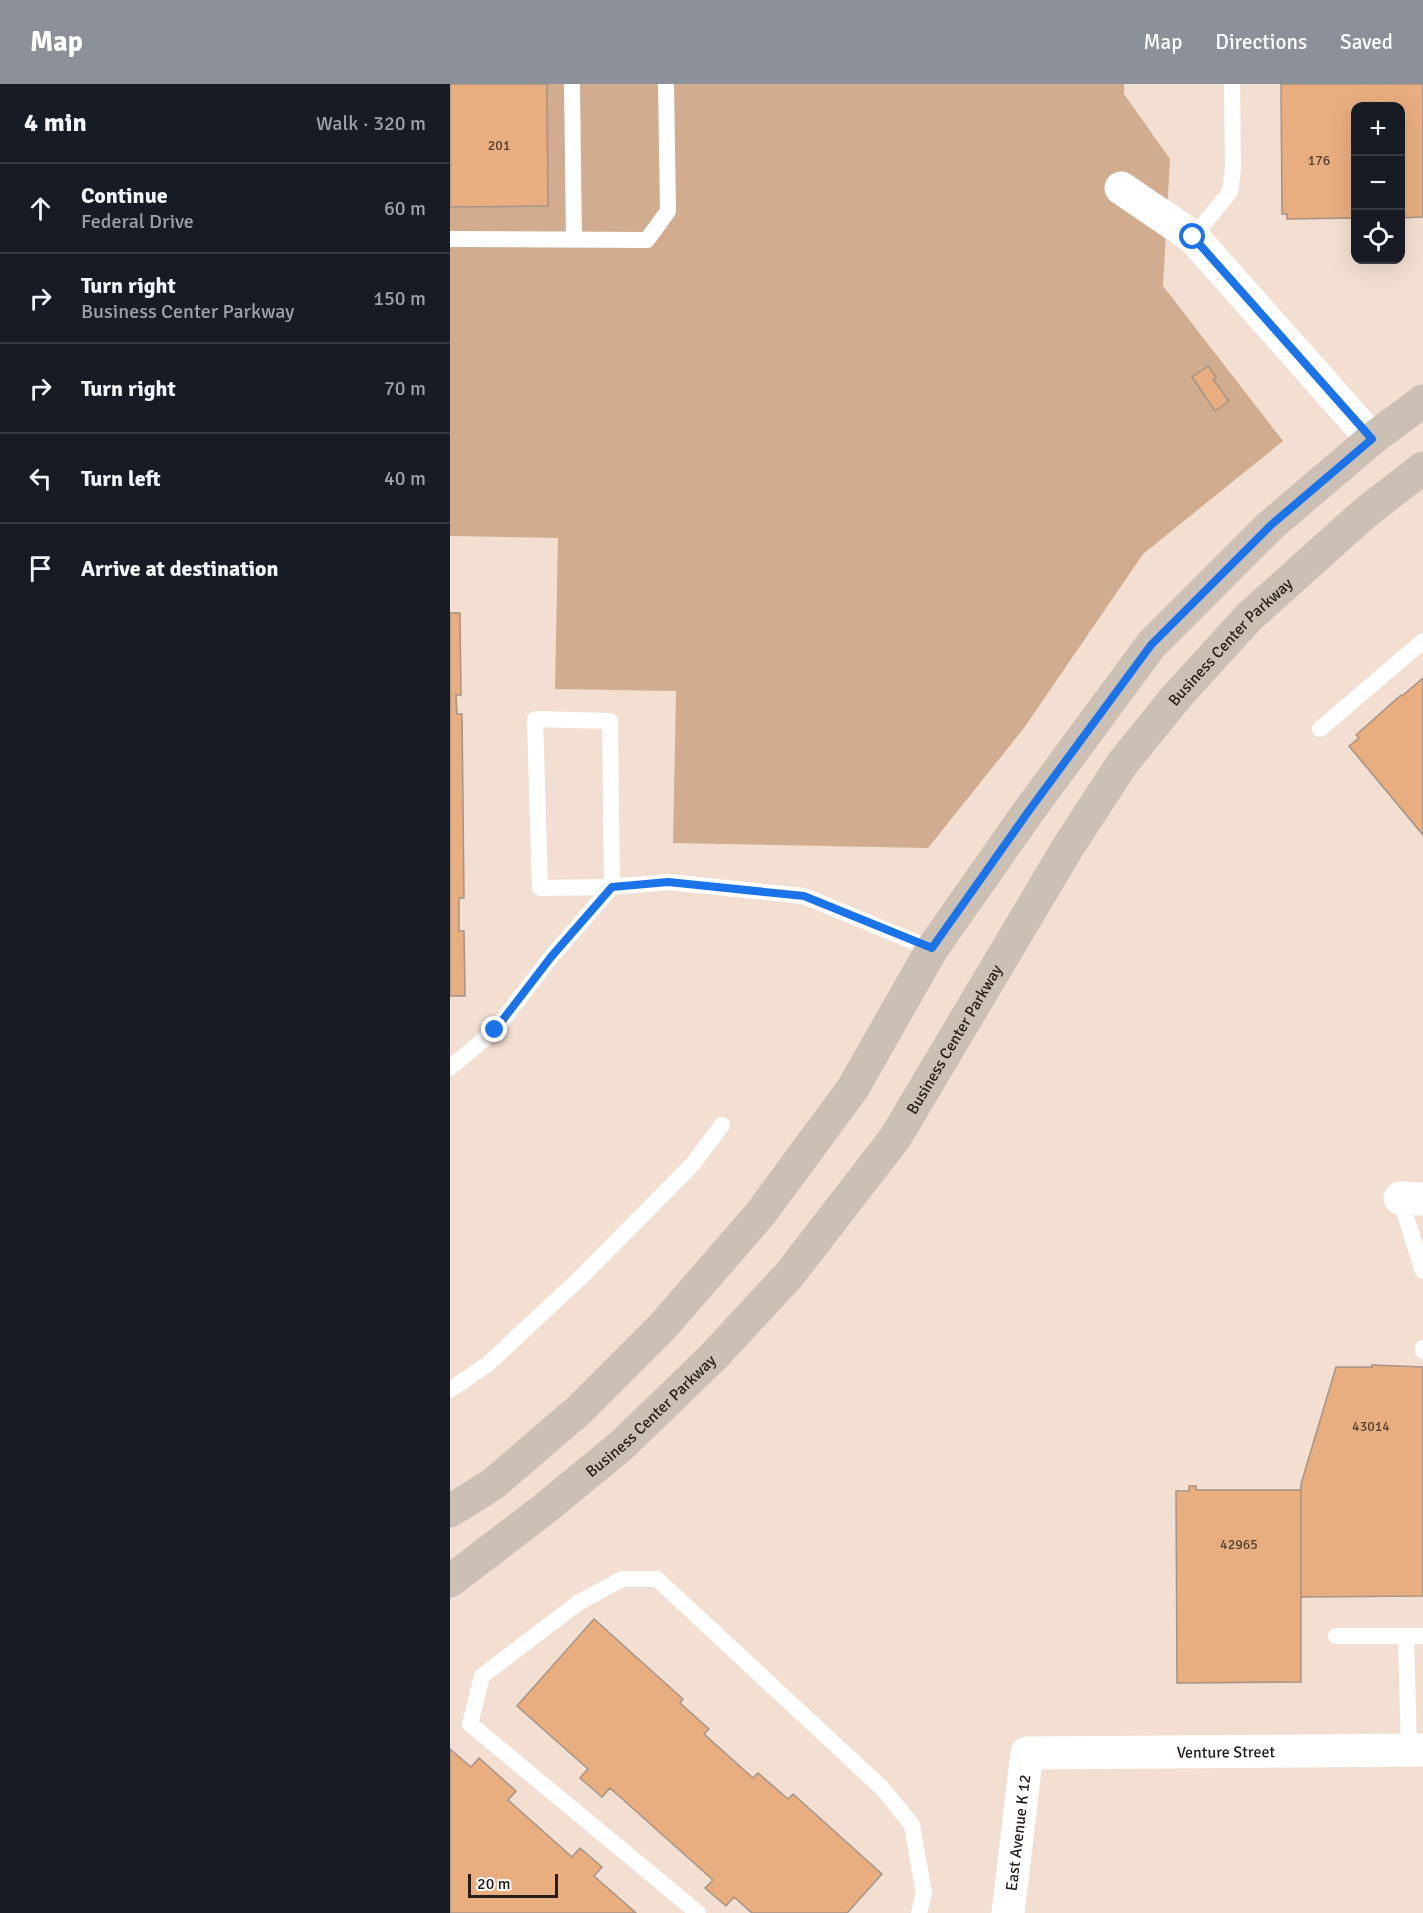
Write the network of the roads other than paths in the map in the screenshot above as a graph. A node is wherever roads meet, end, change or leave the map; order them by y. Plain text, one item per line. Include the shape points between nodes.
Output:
1 (572, 84) edge
2 (666, 84) edge
3 (1232, 84) edge
4 (1121, 188) dead end
5 (1193, 237) junction
6 (450, 239) edge
7 (574, 240) junction
8 (1423, 401) edge
9 (1372, 439) junction
10 (1423, 468) edge
11 (1423, 641) edge
12 (1320, 729) dead end
13 (612, 887) junction
14 (932, 948) junction
15 (450, 1068) edge
16 (722, 1125) dead end
17 (1411, 1198) edge
18 (1423, 1270) edge
19 (450, 1390) edge
20 (450, 1511) edge
21 (450, 1581) edge
22 (1336, 1636) dead end
23 (1406, 1636) junction
24 (1423, 1636) edge
25 (1416, 1750) edge
26 (1027, 1753) joint
27 (698, 1913) edge
28 (920, 1913) edge
29 (1008, 1913) edge

1 - 7 lane
2 - 7 lane via 668,211 647,240
3 - 5 lane via 1230,192
4 - 5 street
5 - 9 street
6 - 7 lane
8 - 9 main road
9 - 14 main road via 1271,525 1151,645
10 - 21 main road, Business Center Parkway via 1366,512 1249,617 1177,696 1122,765 1068,847 895,1137 789,1275 713,1357 622,1445
11 - 12 lane
13 - 13 lane via 610,721 535,719 540,888
13 - 14 lane via 668,882 804,896
13 - 15 lane via 495,1030
14 - 20 main road via 853,1088 762,1213 663,1326 579,1410 493,1484
16 - 19 lane via 692,1165 579,1279 488,1364
17 - 18 lane
22 - 23 lane
23 - 24 lane
23 - 25 lane
25 - 26 street, Venture Street
26 - 29 street, East Avenue K 12
27 - 28 lane via 470,1724 482,1676 578,1603 622,1579 657,1579 883,1789 912,1825 924,1893

